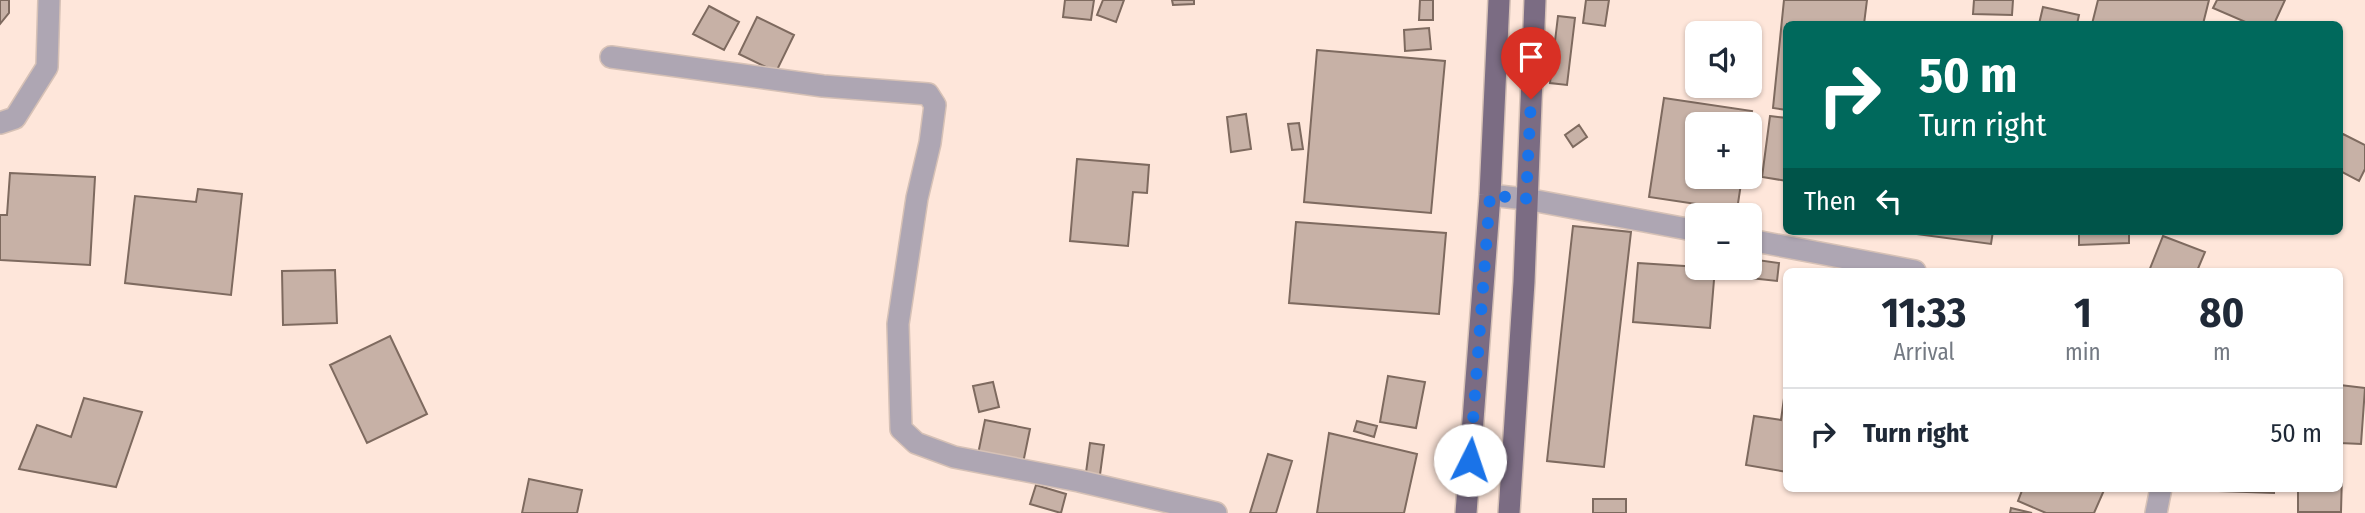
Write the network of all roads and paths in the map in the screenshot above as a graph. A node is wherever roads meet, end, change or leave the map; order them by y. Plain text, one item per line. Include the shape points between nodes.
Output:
1 (50, 0) edge
2 (1499, 0) edge
3 (1535, 0) edge
4 (611, 57) dead end
5 (0, 123) edge
6 (1490, 195) junction
7 (1526, 199) junction
8 (1685, 229) edge
9 (1762, 242) edge
10 (1899, 268) edge
11 (2160, 492) edge
12 (1216, 513) edge
13 (1466, 513) edge
14 (1509, 513) edge
15 (2156, 513) edge

1 - 5 street via 47,67 15,118
2 - 6 main road
3 - 7 main road
4 - 12 street via 823,86 928,94 935,105 932,131 898,324 901,429 916,443 954,457
6 - 7 street
6 - 13 main road
7 - 8 street
7 - 14 main road
9 - 10 street
11 - 15 street

